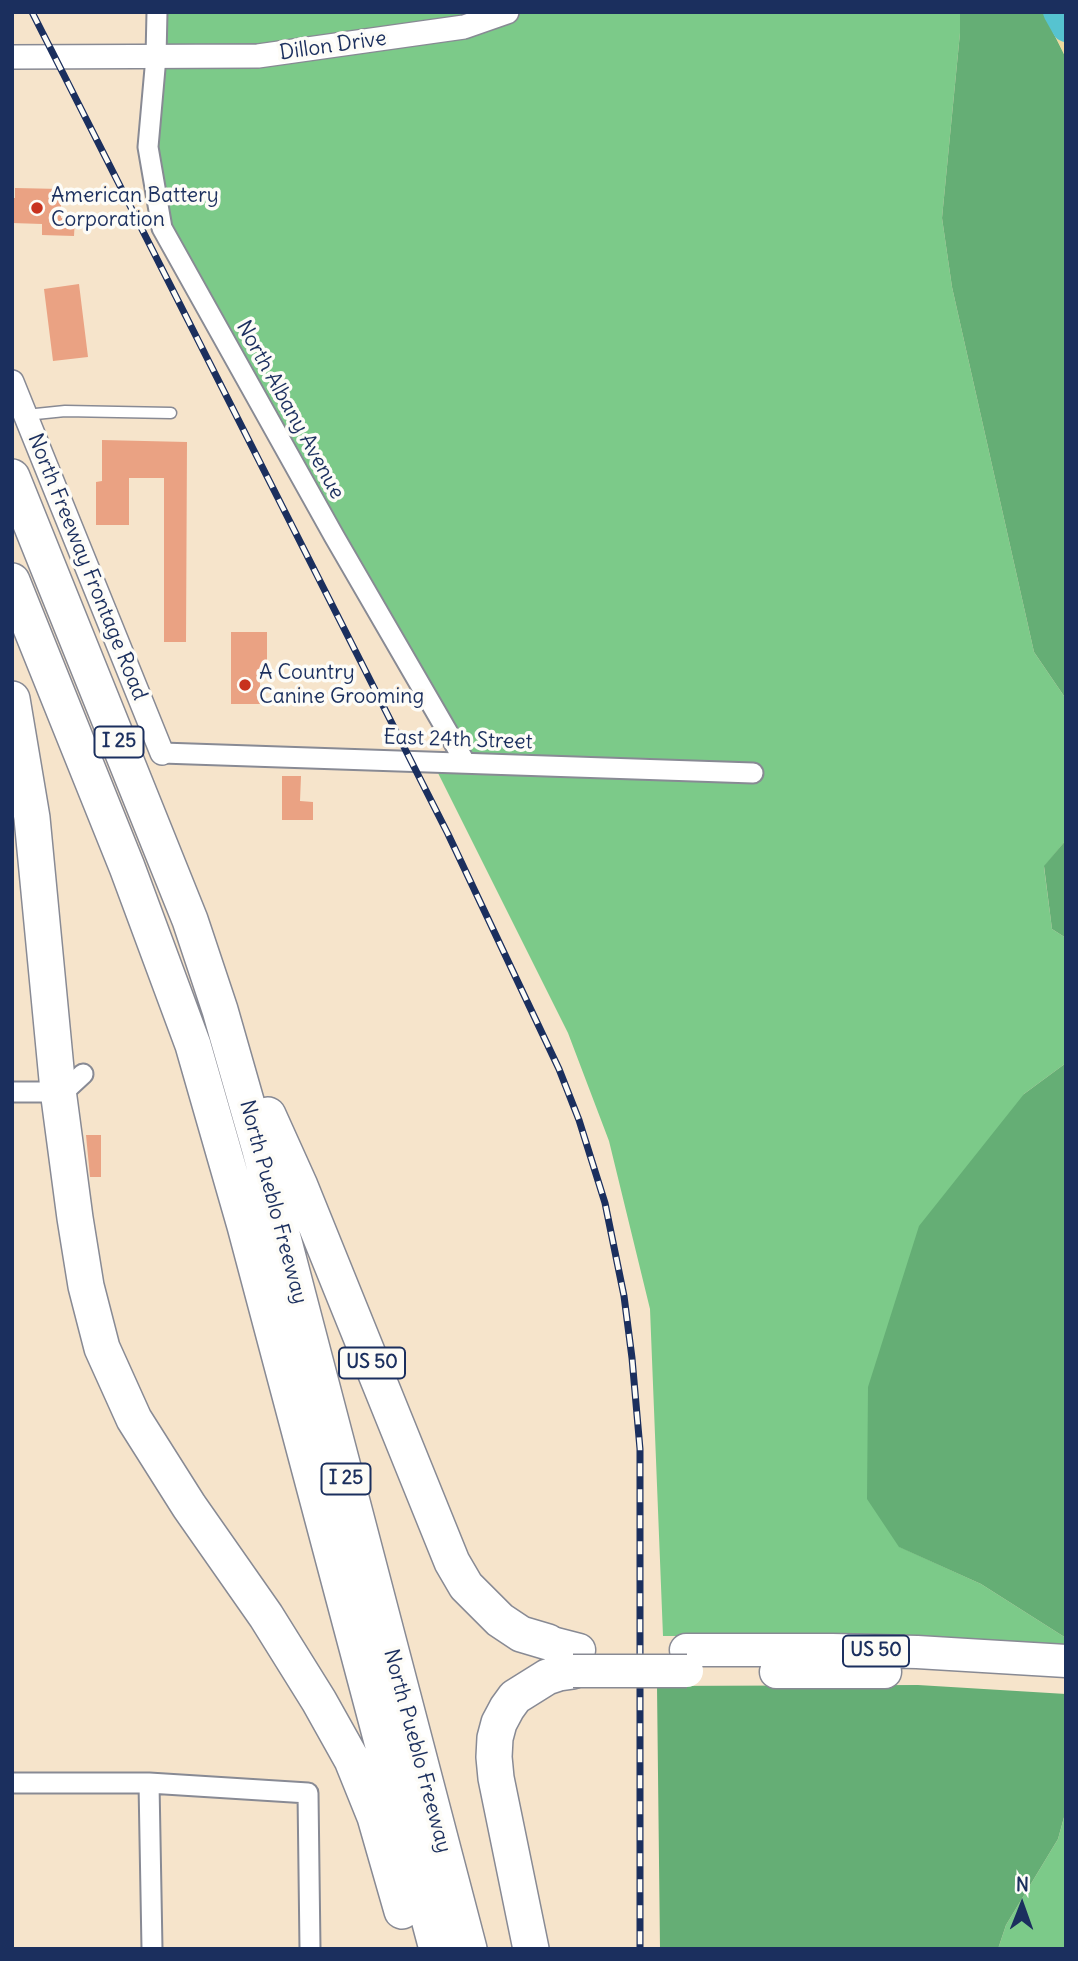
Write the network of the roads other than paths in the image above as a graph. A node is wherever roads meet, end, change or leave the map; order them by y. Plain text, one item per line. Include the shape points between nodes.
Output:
1 (157, 12) edge
2 (507, 12) edge
3 (12, 57) edge
4 (156, 57) junction
5 (12, 382) edge
6 (171, 412) dead end
7 (26, 415) junction
8 (12, 477) edge
9 (12, 581) edge
10 (12, 699) edge
11 (162, 753) joint
12 (465, 762) junction
13 (753, 773) dead end
14 (220, 1010) junction
15 (71, 1082) junction
16 (12, 1092) edge
17 (567, 1655) junction
18 (686, 1661) junction
19 (1066, 1661) edge
20 (1066, 1682) edge
21 (12, 1783) edge
22 (149, 1783) junction
23 (152, 1949) edge
24 (310, 1949) edge
25 (412, 1949) edge
26 (436, 1949) edge
27 (469, 1949) edge
28 (531, 1949) edge

1 - 4 street, North Albany Avenue
2 - 4 street, Dillon Drive via 464,27 258,56
3 - 4 street, Dillon Drive
4 - 12 street, North Albany Avenue via 148,147 162,228
5 - 7 street, North Freeway Frontage Road
6 - 7 lane
7 - 11 street, North Freeway Frontage Road
8 - 14 highway, North Pueblo Freeway / I 25 via 186,909
9 - 26 highway, North Pueblo Freeway / I 25 via 193,1045
10 - 15 highway
11 - 12 street, East 24th Street
12 - 13 street, East 24th Street
14 - 17 highway, US 50 via 300,1186 452,1562 467,1586 500,1620
14 - 27 highway, North Pueblo Freeway / I 25
15 - 16 street via 52,1092
15 - 25 highway via 86,1286 102,1348 134,1419 266,1616 352,1760 374,1817
17 - 18 highway, US 50, bridge
17 - 28 highway via 559,1673 515,1697 495,1738 496,1779
18 - 19 highway, US 50 via 832,1650
18 - 20 highway, US 50
21 - 22 street
22 - 23 street
22 - 24 street via 308,1793

